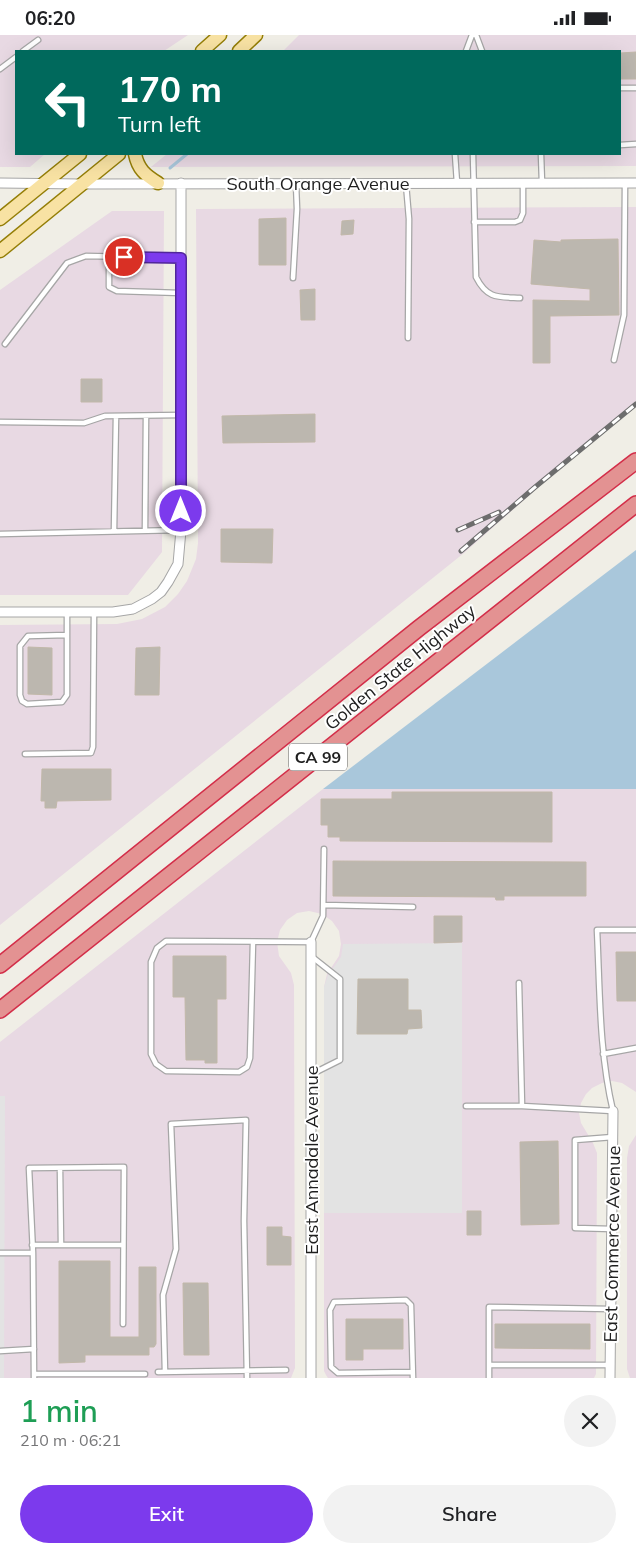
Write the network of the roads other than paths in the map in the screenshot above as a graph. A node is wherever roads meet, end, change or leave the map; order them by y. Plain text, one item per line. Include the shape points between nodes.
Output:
1 (220, 35) edge
2 (256, 35) edge
3 (472, 35) edge
4 (476, 35) edge
5 (38, 41) dead end
6 (24, 50) edge
7 (203, 50) edge
8 (240, 50) edge
9 (466, 50) edge
10 (482, 50) edge
11 (15, 58) edge
12 (0, 69) edge
13 (621, 88) edge
14 (636, 88) edge
15 (636, 144) edge
16 (621, 145) edge
17 (79, 155) edge
18 (118, 155) edge
19 (135, 155) edge
20 (455, 155) edge
21 (473, 155) edge
22 (541, 155) edge
23 (0, 183) edge
24 (45, 183) junction
25 (158, 183) junction
26 (181, 183) junction
27 (296, 183) junction
28 (406, 183) junction
29 (457, 183) junction
30 (473, 183) junction
31 (523, 183) junction
32 (542, 183) junction
33 (625, 183) junction
34 (636, 183) edge
35 (81, 184) junction
36 (0, 219) edge
37 (474, 222) junction
38 (0, 251) edge
39 (109, 256) junction
40 (181, 258) junction
41 (294, 278) dead end
42 (181, 293) junction
43 (520, 298) dead end
44 (408, 338) dead end
45 (5, 344) dead end
46 (614, 360) dead end
47 (146, 415) junction
48 (181, 415) junction
49 (116, 416) junction
50 (0, 422) edge
51 (636, 461) edge
52 (636, 503) edge
53 (181, 530) junction
54 (114, 531) junction
55 (145, 531) junction
56 (0, 534) edge
57 (0, 612) edge
58 (67, 612) junction
59 (94, 612) junction
60 (67, 635) junction
61 (25, 754) dead end
62 (324, 849) dead end
63 (324, 905) junction
64 (413, 907) dead end
65 (636, 930) edge
66 (252, 942) junction
67 (311, 942) junction
68 (311, 956) junction
69 (0, 965) edge
70 (519, 983) dead end
71 (0, 1009) edge
72 (636, 1048) edge
73 (603, 1054) junction
74 (311, 1075) junction
75 (466, 1106) dead end
76 (522, 1106) junction
77 (613, 1111) junction
78 (613, 1137) junction
79 (60, 1168) junction
80 (612, 1229) junction
81 (32, 1245) junction
82 (61, 1245) junction
83 (123, 1245) junction
84 (0, 1253) edge
85 (33, 1253) junction
86 (611, 1309) junction
87 (123, 1324) dead end
88 (34, 1349) junction
89 (0, 1351) edge
90 (489, 1365) junction
91 (610, 1365) junction
92 (286, 1370) dead end
93 (247, 1371) junction
94 (158, 1372) dead end
95 (165, 1372) junction
96 (412, 1372) junction
97 (145, 1374) dead end
98 (34, 1376) edge
99 (247, 1378) edge
100 (311, 1378) edge
101 (413, 1378) edge
102 (489, 1378) edge
103 (610, 1378) edge

1 - 7 main road
2 - 8 main road
3 - 9 lane
4 - 10 lane
5 - 6 lane
11 - 12 lane
13 - 14 lane
15 - 16 lane
17 - 24 main road
18 - 35 main road
19 - 25 main road via 140,169
20 - 29 lane
21 - 30 lane
22 - 32 lane
23 - 24 street, South Orange Avenue
24 - 35 street, South Orange Avenue
24 - 36 main road
25 - 26 street, South Orange Avenue
25 - 35 street, South Orange Avenue
26 - 27 street, South Orange Avenue
26 - 40 street
27 - 28 street, South Orange Avenue
27 - 41 lane
28 - 29 street, South Orange Avenue
28 - 44 lane via 409,219
29 - 30 street, South Orange Avenue
30 - 31 street, South Orange Avenue
30 - 37 lane
31 - 32 street, South Orange Avenue
31 - 37 lane via 520,220
32 - 33 street, South Orange Avenue
33 - 34 street, South Orange Avenue
33 - 46 lane via 624,315
35 - 38 main road
37 - 43 lane via 476,277 480,286 494,297
39 - 40 lane
39 - 42 lane via 109,287 117,291
39 - 45 lane via 86,256 67,263
40 - 42 street
42 - 48 street
47 - 48 lane
47 - 49 lane
47 - 55 lane
48 - 53 street
49 - 50 lane via 84,423
49 - 54 lane
51 - 69 highway, Golden State Highway / CA 99 via 420,628
52 - 71 highway, Golden State Highway / CA 99
53 - 55 lane
53 - 59 street via 178,564 161,592 133,609
54 - 55 lane
54 - 56 lane
57 - 58 street
58 - 59 street
58 - 60 lane
59 - 61 lane via 91,753
60 - 60 lane via 67,695 62,702 27,704 22,701 22,641 28,636
62 - 63 lane
63 - 64 lane
63 - 67 lane via 323,916
65 - 73 lane via 597,930
66 - 66 lane via 166,941 157,948 151,962 151,1054 156,1064 166,1071 239,1072 247,1067 250,1058
66 - 67 lane
67 - 68 street, East Annadale Avenue
68 - 74 street, East Annadale Avenue
68 - 74 lane via 340,979 340,1060
70 - 76 lane
72 - 73 lane
73 - 77 lane
74 - 100 street, East Annadale Avenue
75 - 76 lane
76 - 77 lane
77 - 78 street, East Commerce Avenue
78 - 80 street, East Commerce Avenue
78 - 80 lane via 575,1140 575,1228
79 - 81 lane via 29,1168
79 - 82 lane
79 - 83 lane via 124,1167
80 - 86 street, East Commerce Avenue
81 - 82 lane
81 - 85 lane
82 - 83 lane
83 - 87 lane
84 - 85 lane
85 - 88 lane
86 - 90 lane via 489,1307
86 - 91 street, East Commerce Avenue
88 - 89 lane
88 - 98 lane
90 - 91 lane
90 - 102 lane
91 - 103 street, East Commerce Avenue
92 - 93 lane
93 - 95 lane
93 - 95 lane via 246,1120 171,1124 176,1249 163,1295
93 - 99 lane
94 - 95 lane
96 - 96 lane via 411,1305 406,1301 334,1302 330,1309 331,1367 338,1373
96 - 101 lane
97 - 98 lane

